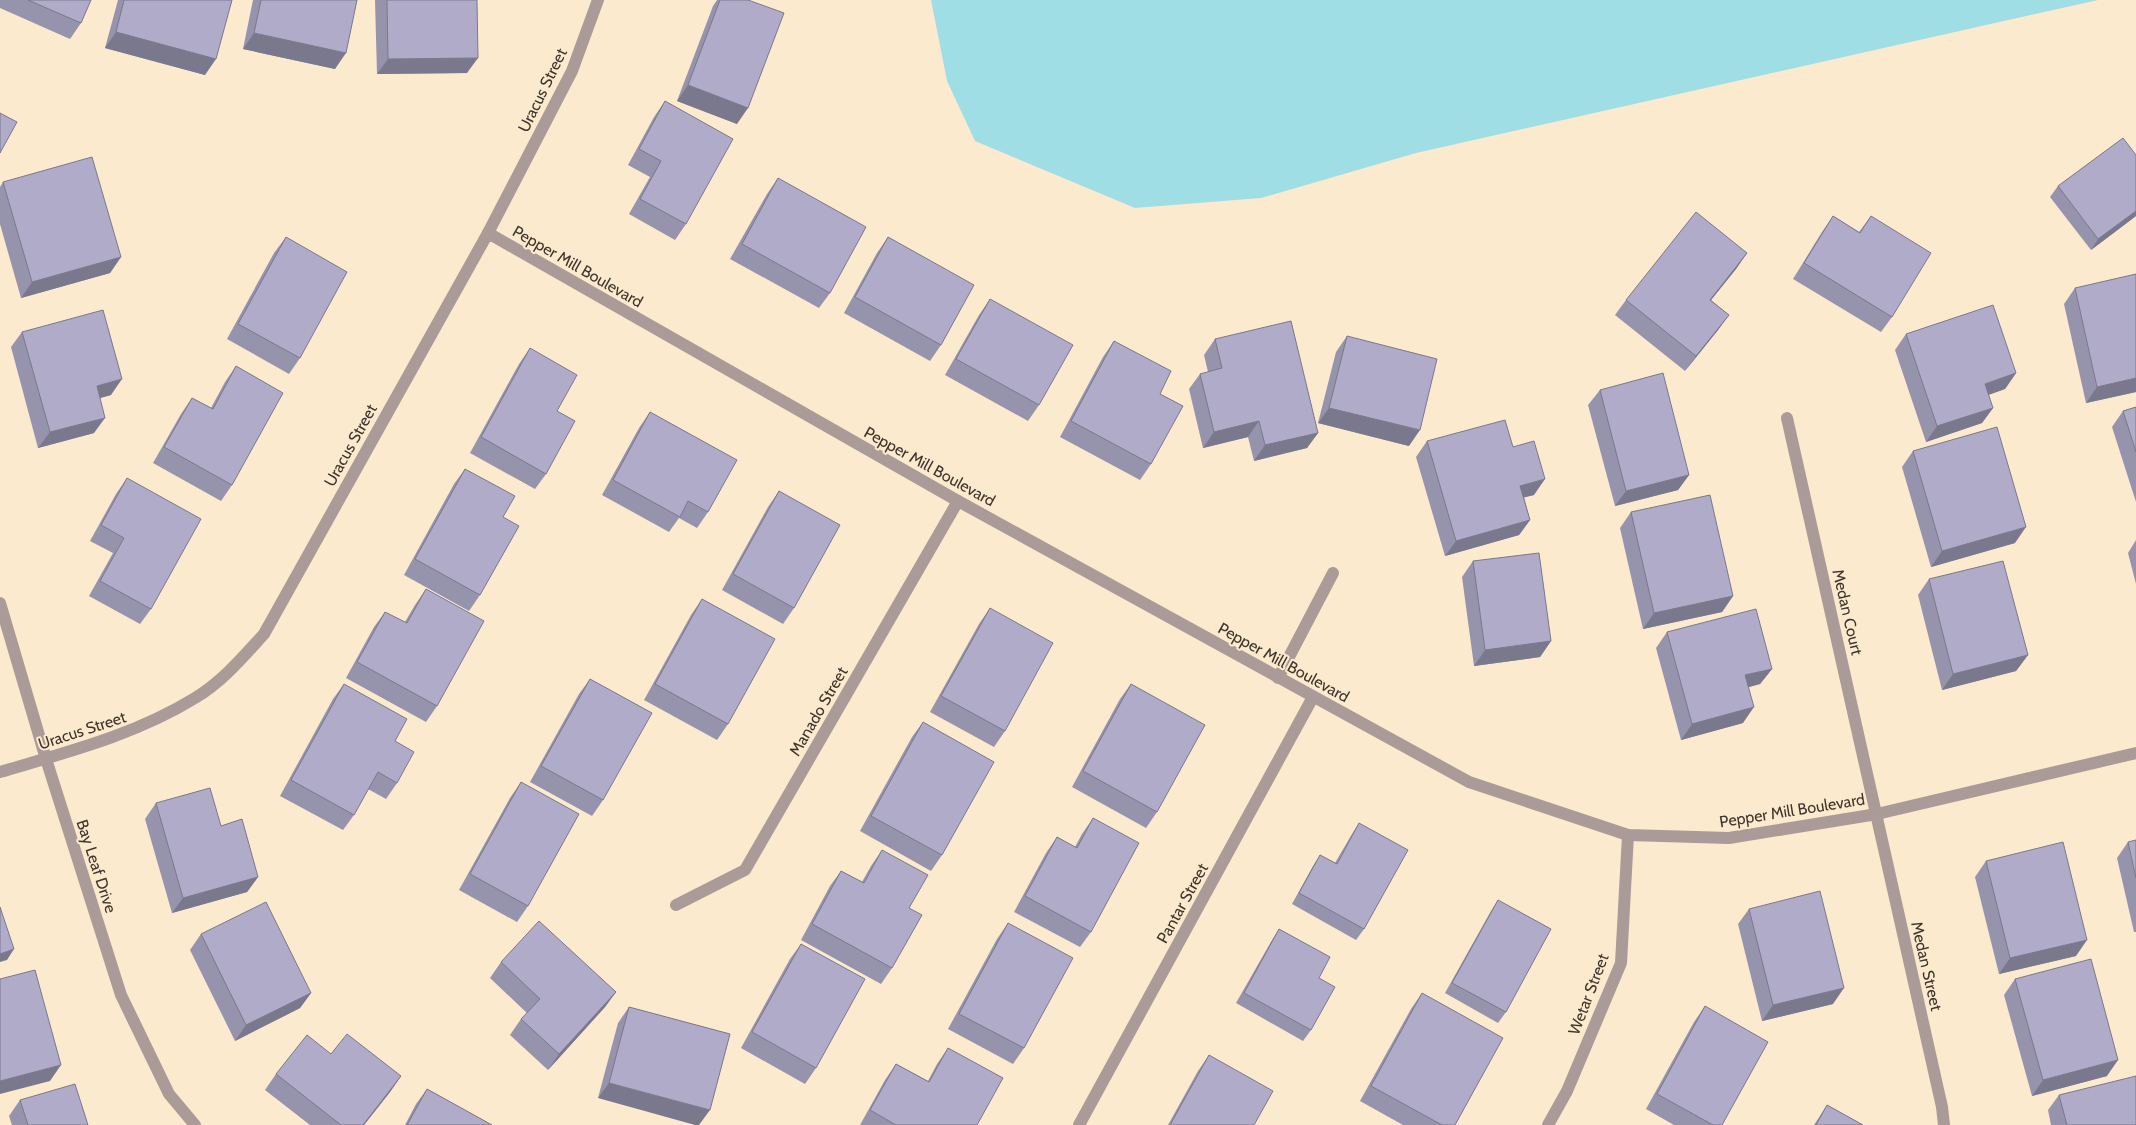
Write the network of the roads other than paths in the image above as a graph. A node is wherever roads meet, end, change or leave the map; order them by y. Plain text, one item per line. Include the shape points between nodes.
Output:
1 (598, 0) edge
2 (488, 234) junction
3 (1787, 418) dead end
4 (958, 501) junction
5 (1333, 572) dead end
6 (0, 603) edge
7 (1278, 678) junction
8 (1313, 697) junction
9 (2136, 753) edge
10 (46, 759) junction
11 (0, 772) edge
12 (1877, 814) junction
13 (1628, 835) junction
14 (676, 905) dead end
15 (195, 1125) edge
16 (1079, 1125) edge
17 (1548, 1125) edge
18 (1944, 1125) edge

1 - 2 street, Uracus Street via 572,71
2 - 4 street, Pepper Mill Boulevard
2 - 10 street, Uracus Street via 264,634 231,670 196,698 140,728
3 - 12 street, Medan Court
4 - 7 street, Pepper Mill Boulevard
4 - 14 street, Manado Street via 745,870
5 - 7 street
6 - 10 street, Bay Leaf Drive
7 - 8 street, Pepper Mill Boulevard
8 - 13 street, Pepper Mill Boulevard via 1469,782
8 - 16 street, Pantar Street
9 - 12 street, Pepper Mill Boulevard
10 - 11 street, Uracus Street
10 - 15 street, Bay Leaf Drive via 121,995 169,1094
12 - 13 street, Pepper Mill Boulevard via 1729,838
12 - 18 street, Medan Street
13 - 17 street, Wetar Street via 1621,962 1566,1091

